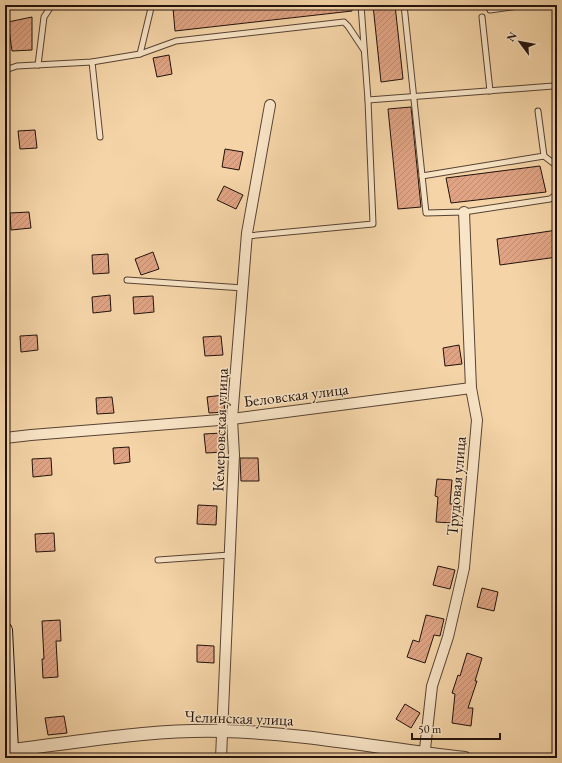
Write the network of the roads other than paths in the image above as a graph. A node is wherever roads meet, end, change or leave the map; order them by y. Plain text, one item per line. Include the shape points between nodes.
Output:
1 (52, 5) edge
2 (154, 5) edge
3 (360, 5) edge
4 (404, 5) edge
5 (526, 5) edge
6 (490, 10) dead end
7 (482, 17) dead end
8 (364, 50) junction
9 (140, 54) junction
10 (92, 62) junction
11 (38, 65) junction
12 (5, 70) edge
13 (557, 84) edge
14 (490, 91) junction
15 (413, 96) junction
16 (368, 100) junction
17 (270, 104) dead end
18 (538, 111) dead end
19 (100, 137) dead end
20 (544, 156) junction
21 (557, 166) edge
22 (422, 176) junction
23 (557, 194) edge
24 (464, 212) junction
25 (247, 236) junction
26 (127, 280) dead end
27 (243, 288) junction
28 (471, 388) junction
29 (232, 419) junction
30 (5, 438) edge
31 (230, 555) junction
32 (158, 560) dead end
33 (5, 630) edge
34 (222, 731) junction
35 (9, 752) edge
36 (424, 756) edge
37 (221, 758) edge
38 (465, 758) edge

1 - 11 lane via 44,17
2 - 9 lane via 151,8
3 - 8 lane
4 - 15 lane
5 - 6 lane
7 - 14 lane
8 - 9 lane via 344,22 176,41
8 - 16 lane
9 - 10 lane
10 - 11 lane
10 - 19 lane
11 - 12 lane via 17,66
13 - 14 lane
14 - 15 lane
15 - 16 lane
15 - 22 lane
16 - 25 lane via 373,224
17 - 25 street, Кемеровская улица
18 - 20 lane
20 - 21 lane
20 - 22 lane
22 - 24 lane via 426,213
23 - 24 lane via 550,199
24 - 28 street, Трудовая улица
25 - 27 street, Кемеровская улица
26 - 27 lane
27 - 29 street, Кемеровская улица
28 - 29 street, Беловская улица
28 - 36 street, Трудовая улица via 477,420 464,568 448,637 432,686
29 - 30 street, Беловская улица
29 - 31 street, Кемеровская улица via 234,455
31 - 32 lane
31 - 34 street, Кемеровская улица
33 - 35 main road
34 - 35 street, Челинская улица via 160,732
34 - 36 street, Челинская улица via 304,737
34 - 37 street, Кемеровская улица
36 - 38 street, Челинская улица

